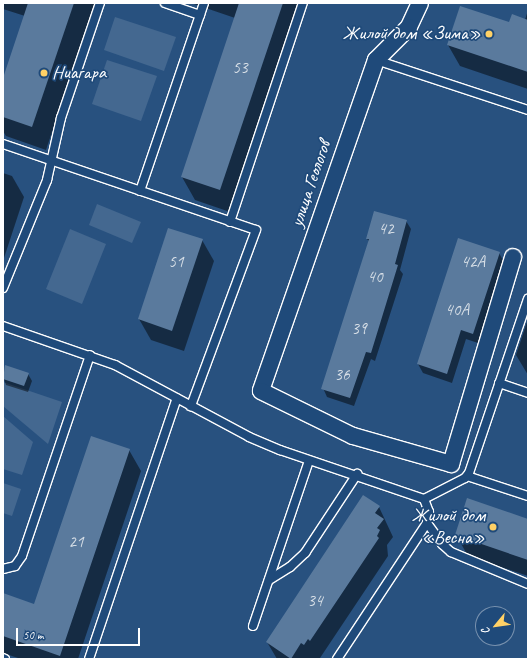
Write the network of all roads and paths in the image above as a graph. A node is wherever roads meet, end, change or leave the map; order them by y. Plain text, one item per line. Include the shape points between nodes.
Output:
1 (100, 3) edge
2 (165, 3) edge
3 (204, 3) edge
4 (303, 3) edge
5 (420, 3) edge
6 (200, 15) junction
7 (376, 60) junction
8 (528, 110) edge
9 (3, 144) edge
10 (51, 161) junction
11 (140, 191) junction
12 (230, 222) junction
13 (513, 257) dead end
14 (3, 288) edge
15 (528, 299) edge
16 (3, 326) edge
17 (90, 355) junction
18 (499, 383) junction
19 (528, 393) edge
20 (177, 398) junction
21 (191, 406) junction
22 (309, 461) junction
23 (356, 475) junction
24 (467, 476) junction
25 (528, 496) edge
26 (424, 500) junction
27 (427, 523) junction
28 (3, 569) edge
29 (269, 580) junction
30 (528, 584) edge
31 (253, 626) dead end
32 (89, 659) edge
33 (337, 659) edge

1 - 10 lane via 61,118
2 - 6 lane
3 - 6 lane
4 - 12 lane
5 - 7 street, улица Геологов via 409,27
6 - 11 lane
7 - 8 lane
7 - 13 street, улица Геологов via 261,391 353,436 451,464
9 - 10 lane
10 - 11 lane
10 - 14 lane via 47,180
11 - 12 lane
12 - 21 lane via 256,230
15 - 18 lane
16 - 17 lane
17 - 20 lane via 128,371
17 - 28 lane via 22,556 15,566
18 - 19 lane
18 - 24 lane
20 - 21 lane
20 - 32 lane
21 - 22 lane via 249,437
22 - 23 lane
22 - 29 lane
23 - 26 lane
23 - 29 lane via 305,553 290,567
24 - 25 lane
24 - 26 lane
26 - 27 lane via 430,512
27 - 30 lane via 451,552
27 - 33 lane
29 - 31 lane

